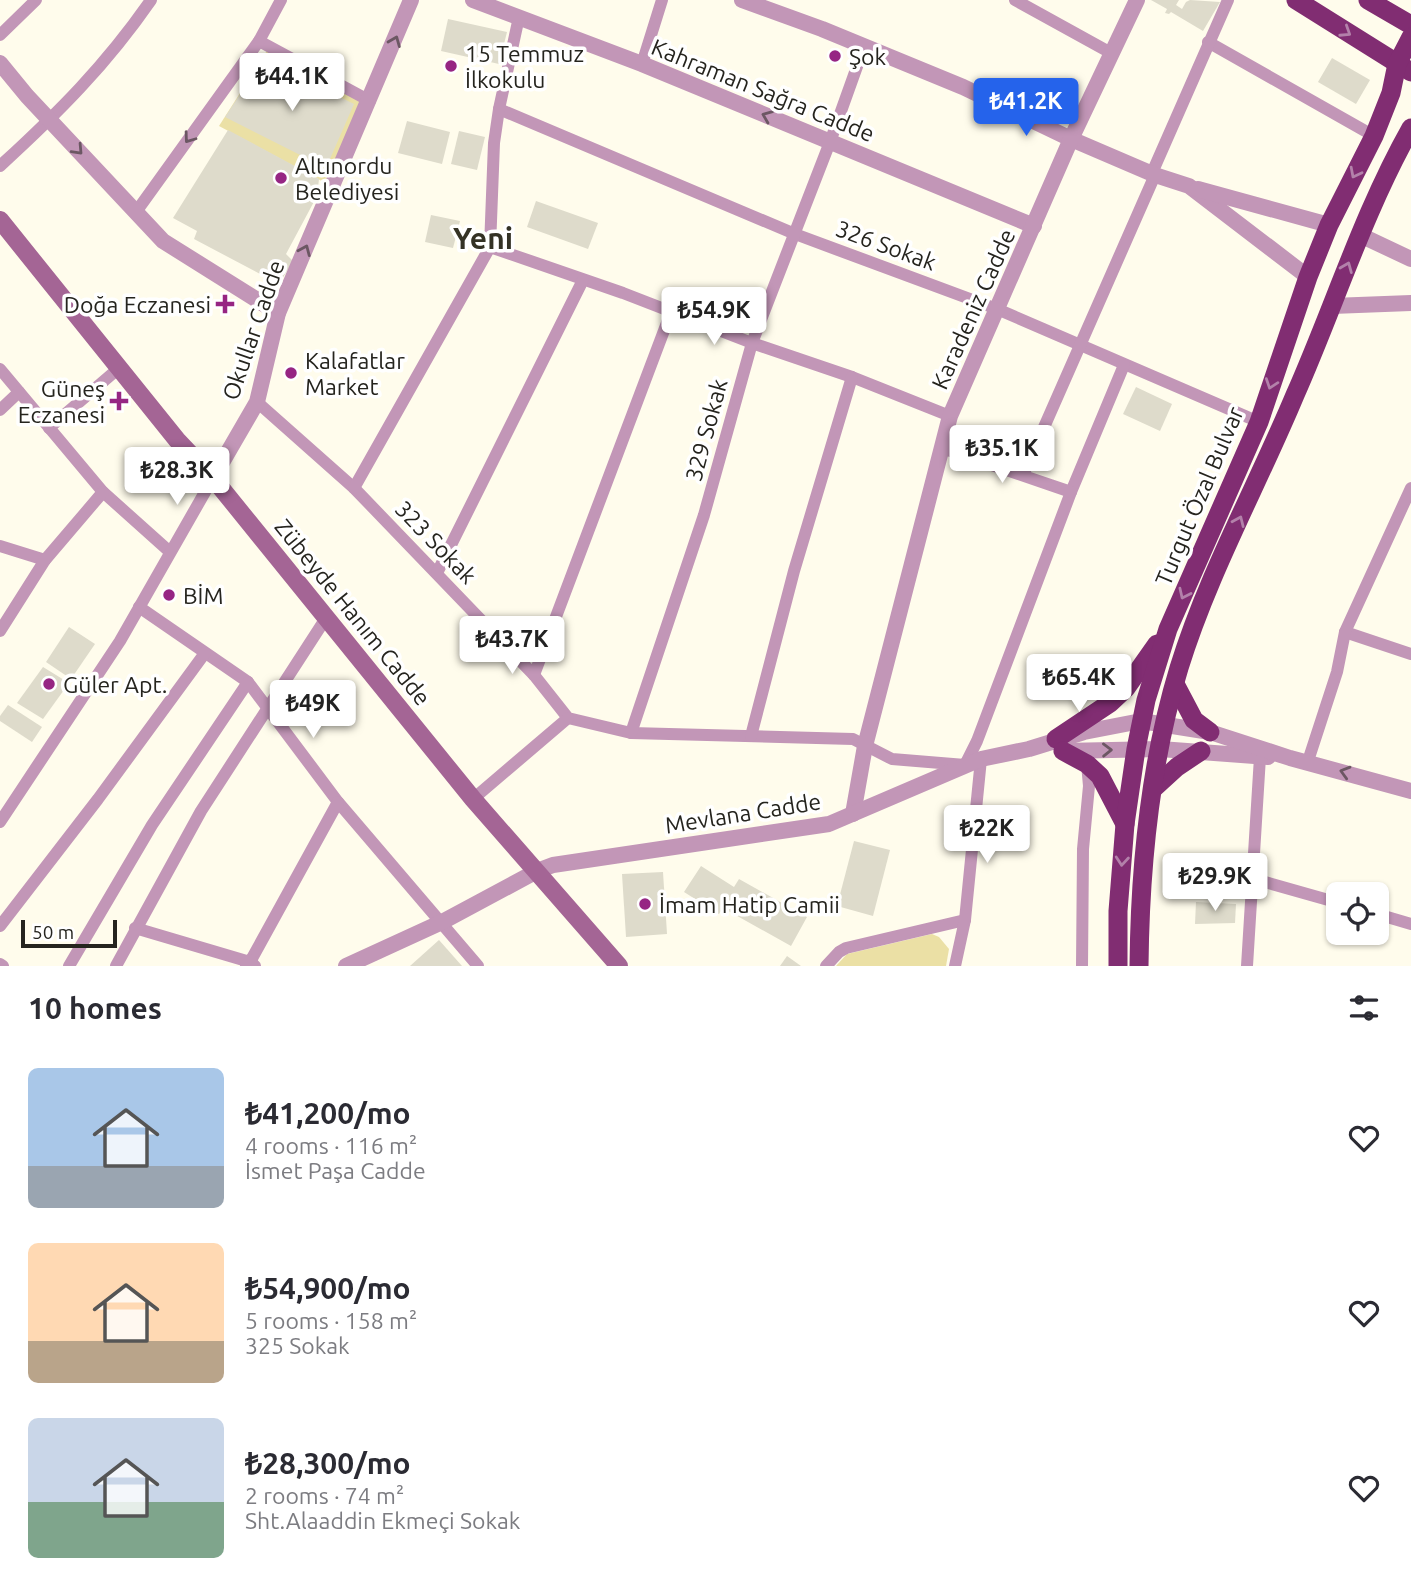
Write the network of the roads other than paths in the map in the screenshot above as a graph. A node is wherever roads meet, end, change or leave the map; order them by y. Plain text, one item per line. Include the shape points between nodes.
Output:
1 (36, 0) edge
2 (151, 0) edge
3 (281, 0) edge
4 (411, 0) edge
5 (473, 0) edge
6 (662, 0) edge
7 (1015, 0) edge
8 (1137, 0) edge
9 (1228, 0) edge
10 (1296, 0) edge
11 (1368, 0) edge
12 (753, 2) edge
13 (519, 18) junction
14 (1411, 25) edge
15 (0, 35) edge
16 (1411, 37) edge
17 (260, 41) junction
18 (1208, 42) junction
19 (864, 47) junction
20 (1111, 53) junction
21 (0, 63) edge
22 (642, 64) junction
23 (1404, 68) edge
24 (370, 101) junction
25 (499, 109) junction
26 (50, 121) junction
27 (1411, 128) edge
28 (1374, 135) junction
29 (1071, 139) junction
30 (830, 142) junction
31 (1405, 152) edge
32 (0, 166) edge
33 (1153, 174) junction
34 (1189, 186) junction
35 (136, 212) junction
36 (0, 220) edge
37 (1034, 226) junction
38 (1329, 226) junction
39 (795, 234) junction
40 (1360, 234) junction
41 (489, 247) junction
42 (1411, 260) edge
43 (1308, 277) junction
44 (583, 280) junction
45 (1411, 303) edge
46 (1332, 306) junction
47 (998, 309) junction
48 (671, 312) junction
49 (278, 313) junction
50 (752, 343) junction
51 (1081, 345) junction
52 (1124, 365) junction
53 (119, 368) junction
54 (0, 369) edge
55 (852, 377) junction
56 (19, 392) junction
57 (257, 402) junction
58 (0, 410) edge
59 (950, 416) junction
60 (1259, 422) junction
61 (49, 428) junction
62 (943, 448) junction
63 (1023, 475) junction
64 (213, 478) junction
65 (354, 488) junction
66 (1411, 488) edge
67 (103, 492) junction
68 (1071, 492) junction
69 (0, 546) edge
70 (170, 552) junction
71 (45, 559) junction
72 (437, 573) junction
73 (139, 607) junction
74 (326, 618) junction
75 (1168, 629) junction
76 (0, 631) edge
77 (1345, 632) junction
78 (205, 653) junction
79 (1411, 654) edge
80 (534, 676) junction
81 (248, 682) junction
82 (1175, 684) junction
83 (268, 707) junction
84 (568, 718) junction
85 (1141, 721) junction
86 (1165, 723) junction
87 (1210, 732) junction
88 (631, 733) junction
89 (751, 736) junction
90 (1060, 745) junction
91 (865, 746) junction
92 (1136, 749) junction
93 (1160, 749) junction
94 (1201, 751) junction
95 (1260, 757) junction
96 (1290, 758) junction
97 (981, 759) junction
98 (1308, 761) junction
99 (1087, 764) junction
100 (965, 765) junction
101 (1154, 788) junction
102 (1411, 791) edge
103 (473, 799) junction
104 (338, 802) junction
105 (853, 814) junction
106 (0, 822) edge
107 (1125, 824) junction
108 (537, 871) junction
109 (1251, 877) junction
110 (1326, 899) edge
111 (1389, 918) edge
112 (965, 920) junction
113 (442, 922) junction
114 (1411, 924) edge
115 (0, 926) edge
116 (135, 928) junction
117 (251, 965) edge
118 (69, 966) edge
119 (116, 966) edge
120 (346, 966) edge
121 (478, 966) edge
122 (619, 966) edge
123 (826, 966) edge
124 (955, 966) edge
125 (1082, 966) edge
126 (1118, 966) edge
127 (1139, 966) edge
128 (1247, 966) edge

1 - 15 street
2 - 26 street via 108,60
3 - 17 street
24 -> 4 street, Okullar Cadde
5 - 13 street, Kahraman Sağra Cadde
6 - 22 street
7 - 20 street
8 - 20 street, Karadeniz Cadde
9 - 18 street
10 -> 23 highway
11 - 14 highway
12 - 19 street
13 - 22 street, Kahraman Sağra Cadde
13 - 25 street
16 - 23 highway, Turgut Özal Bulvar
17 - 24 street
17 -> 35 street
18 - 28 street
18 - 33 street
19 - 29 street via 964,87
19 - 30 street, 329 Sokak
20 - 29 street, Karadeniz Cadde
21 - 26 street
30 -> 22 street, Kahraman Sağra Cadde
23 - 28 highway, Turgut Özal Bulvar
49 -> 24 street, Okullar Cadde
25 - 39 street, 326 Sokak
25 - 41 street
26 - 32 street
26 -> 35 street
27 - 31 highway, Turgut Özal Bulvar
28 -> 38 highway, Turgut Özal Bulvar
29 - 33 street
29 - 37 street, Karadeniz Cadde
30 - 37 street, Kahraman Sağra Cadde
30 - 39 street, 329 Sokak
31 - 40 highway, Turgut Özal Bulvar
33 - 34 street
33 - 51 street
34 - 38 street
34 - 43 street
35 - 49 street via 163,241
36 - 53 main road, Zübeyde Hanım Cadde
37 - 47 street, Karadeniz Cadde
38 - 43 highway, Turgut Özal Bulvar
39 - 47 street, 326 Sokak
39 - 50 street, 329 Sokak
40 - 42 street
46 -> 40 highway, Turgut Özal Bulvar
41 - 44 street
41 - 65 street
43 -> 60 highway, Turgut Özal Bulvar
44 - 48 street
44 - 72 street
45 - 46 street
82 -> 46 highway, Turgut Özal Bulvar via 1210,585
47 - 51 street, 326 Sokak
47 - 59 street, Karadeniz Cadde
48 - 50 street
48 - 80 street
49 - 57 street, Okullar Cadde
50 - 55 street
50 - 88 street, 329 Sokak via 704,515
51 - 52 street, 326 Sokak
51 - 63 street
52 - 60 street, 326 Sokak
52 - 68 street
53 - 61 street
53 - 64 main road, Zübeyde Hanım Cadde
54 - 56 street
55 - 59 street
55 - 89 street
56 - 58 street
56 - 61 street
57 - 64 street, Okullar Cadde
57 - 65 street, 323 Sokak
59 - 62 street, Karadeniz Cadde
60 -> 75 highway, Turgut Özal Bulvar
61 - 67 street
62 - 63 street
62 - 91 street, Karadeniz Cadde
63 - 68 street
64 - 70 street
64 - 74 main road, Zübeyde Hanım Cadde
65 - 72 street, 323 Sokak
66 - 77 street
67 - 70 street
67 - 71 street
68 - 100 street
69 - 71 street
70 - 73 street
71 - 76 street
72 - 80 street, 323 Sokak
73 - 78 street
73 - 106 street
74 - 83 street
74 - 103 main road, Zübeyde Hanım Cadde
75 - 85 highway, Turgut Özal Bulvar
75 - 90 highway via 1126,688
77 - 79 street
77 - 98 street
78 - 81 street
78 - 115 street
80 - 84 street, 323 Sokak
81 - 83 street
81 - 118 street via 152,825
82 - 86 highway, Turgut Özal Bulvar
82 - 87 highway via 1194,720
83 - 104 street
83 - 116 street via 201,811
84 - 88 street
84 - 103 street
85 - 86 street, Mevlana Cadde
85 - 90 street, Mevlana Cadde
85 - 92 highway, Turgut Özal Bulvar
86 - 87 street, Mevlana Cadde
86 - 93 highway, Turgut Özal Bulvar
87 - 96 street, Mevlana Cadde
88 - 89 street
89 - 91 street via 853,739
90 -> 92 street, Mevlana Cadde
90 - 97 street, Mevlana Cadde
90 - 99 highway
91 - 100 street via 892,759
91 - 105 street, Karadeniz Cadde
92 - 93 street, Mevlana Cadde
92 - 107 highway, Turgut Özal Bulvar
93 - 94 street, Mevlana Cadde
93 - 101 highway, Turgut Özal Bulvar
94 - 95 street, Mevlana Cadde
94 - 101 highway
95 - 96 street, Mevlana Cadde
95 - 109 street
96 - 98 street
97 - 100 street, Mevlana Cadde
97 - 112 street
102 -> 98 street
99 - 107 highway via 1100,776
99 - 125 street
100 - 105 street, Mevlana Cadde
101 - 127 highway, Turgut Özal Bulvar via 1140,908
103 - 108 main road, Zübeyde Hanım Cadde
104 - 113 street
104 - 117 street
105 - 108 street, Mevlana Cadde via 829,824
107 -> 126 highway, Turgut Özal Bulvar
108 - 113 street, Mevlana Cadde
108 - 122 main road, Zübeyde Hanım Cadde
109 - 110 street
109 - 128 street
111 - 114 street
112 - 123 street via 846,948
112 - 124 street
113 - 120 street, Mevlana Cadde
113 - 121 street
116 - 117 street
116 - 119 street

